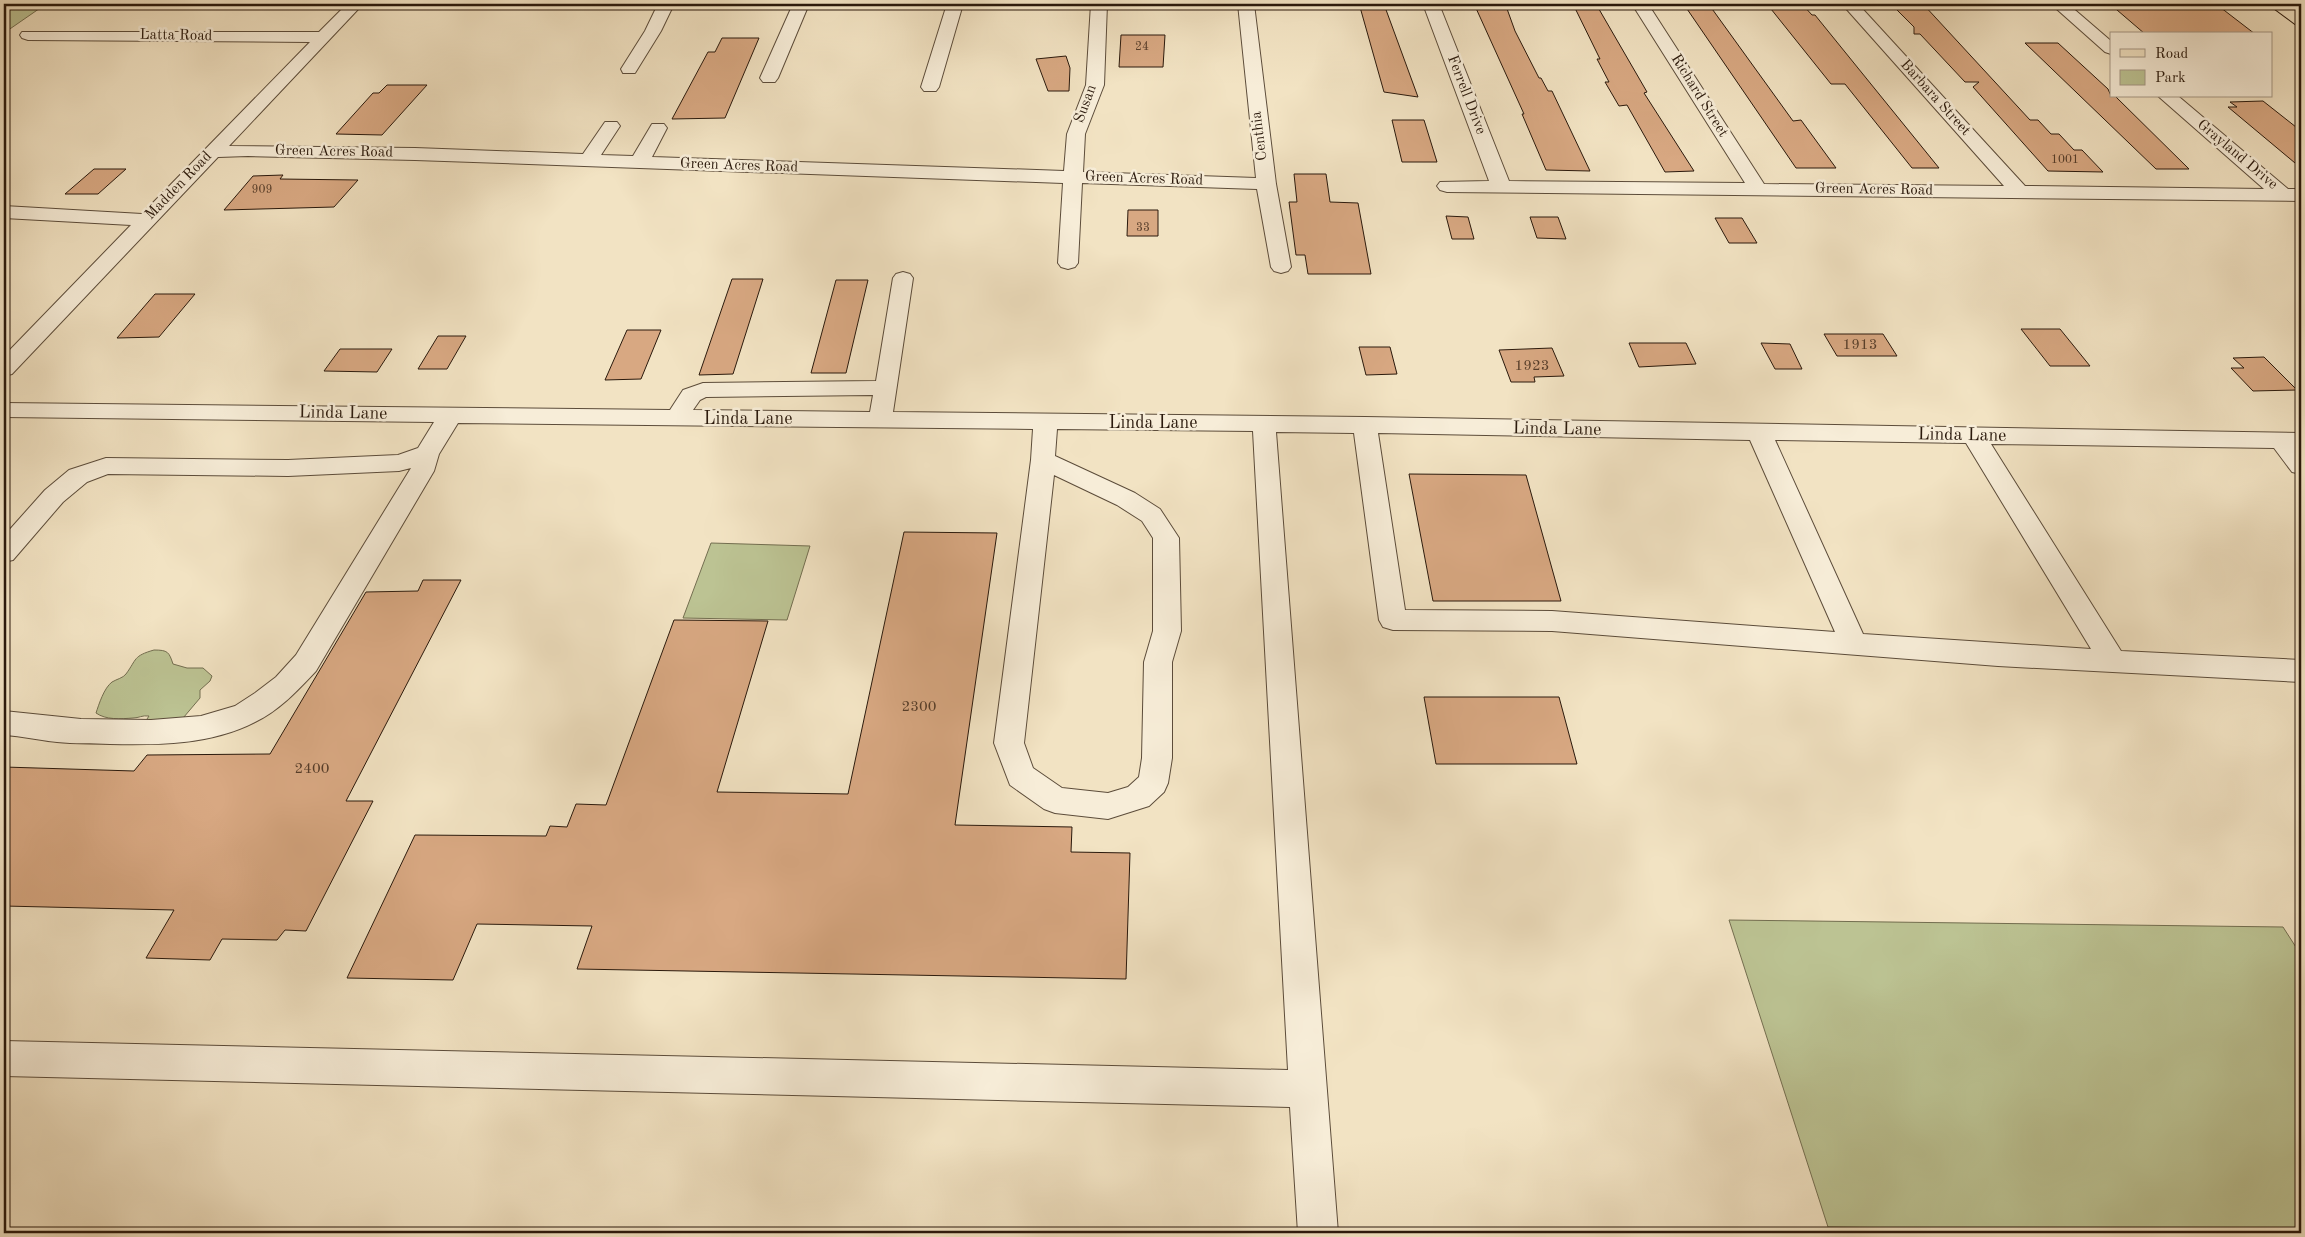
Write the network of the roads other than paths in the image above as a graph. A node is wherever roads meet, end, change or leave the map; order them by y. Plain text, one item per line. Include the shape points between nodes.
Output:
1 (355, 4) edge
2 (666, 4) edge
3 (801, 4) edge
4 (956, 4) edge
5 (1100, 4) edge
6 (1246, 4) edge
7 (1431, 4) edge
8 (1640, 4) edge
9 (1850, 4) edge
10 (2059, 4) edge
11 (2276, 4) edge
12 (2301, 21) edge
13 (28, 35) dead end
14 (323, 36) junction
15 (2110, 47) edge
16 (629, 70) dead end
17 (769, 78) dead end
18 (930, 87) dead end
19 (2170, 98) edge
20 (611, 126) dead end
21 (658, 128) dead end
22 (212, 152) junction
23 (588, 161) junction
24 (639, 162) junction
25 (1072, 176) junction
26 (1266, 184) junction
27 (1447, 186) dead end
28 (1501, 186) junction
29 (1758, 189) junction
30 (2020, 192) junction
31 (2292, 195) edge
32 (4, 212) edge
33 (146, 220) junction
34 (1068, 263) dead end
35 (1281, 267) dead end
36 (903, 278) dead end
37 (4, 369) edge
38 (886, 388) junction
39 (4, 410) edge
40 (451, 414) junction
41 (676, 419) junction
42 (880, 420) junction
43 (1045, 422) junction
44 (1264, 424) junction
45 (1365, 426) junction
46 (1759, 432) junction
47 (1974, 436) junction
48 (2291, 441) edge
49 (428, 454) junction
50 (1043, 460) junction
51 (2301, 466) edge
52 (4, 553) edge
53 (1854, 644) junction
54 (2113, 661) junction
55 (2301, 671) edge
56 (4, 723) edge
57 (4, 1059) edge
58 (1307, 1088) junction
59 (1318, 1233) edge

1 - 14 street, Madden Road
2 - 16 street via 654,31
3 - 17 street
4 - 18 street
5 - 25 street, Susan via 1095,85 1076,134
6 - 26 street, Centhia
7 - 28 street, Ferrell Drive
8 - 29 street, Richard Street
9 - 30 street, Barbara Street
10 - 15 street
11 - 12 main road
13 - 14 street, Latta Road
14 - 22 street, Madden Road
19 - 31 street, Grayland Drive
20 - 23 street
21 - 24 street
22 - 23 street, Green Acres Road via 248,150
22 - 33 street, Madden Road
23 - 24 street, Green Acres Road
24 - 25 street, Green Acres Road
25 - 26 street, Green Acres Road
25 - 34 street, Susan
26 - 35 street, Centhia
27 - 28 street, Green Acres Road
28 - 29 street, Green Acres Road
29 - 30 street, Green Acres Road
30 - 31 street, Green Acres Road
32 - 33 street
33 - 37 street, Madden Road
36 - 38 street
38 - 41 street via 703,390 691,395
38 - 42 street
39 - 40 street, Linda Lane
40 - 41 street, Linda Lane
40 - 49 street
41 - 42 street, Linda Lane
42 - 43 street, Linda Lane
43 - 44 street, Linda Lane
43 - 50 street
44 - 45 street, Linda Lane
44 - 58 street
45 - 46 street, Linda Lane
45 - 53 street via 1393,620 1552,621
46 - 47 street, Linda Lane
46 - 53 street
47 - 48 street, Linda Lane
47 - 54 street
48 - 51 street
49 - 52 street via 399,463 288,468 106,466 78,476 54,496
49 - 56 street via 422,471 306,663 290,682 261,706 220,725 169,733 57,730
50 - 50 street via 1009,743 1021,776 1055,800 1108,806 1138,797 1153,784 1157,758 1158,662 1167,631 1166,538 1151,515 1126,499
53 - 54 street
54 - 55 street
57 - 58 street
58 - 59 street

